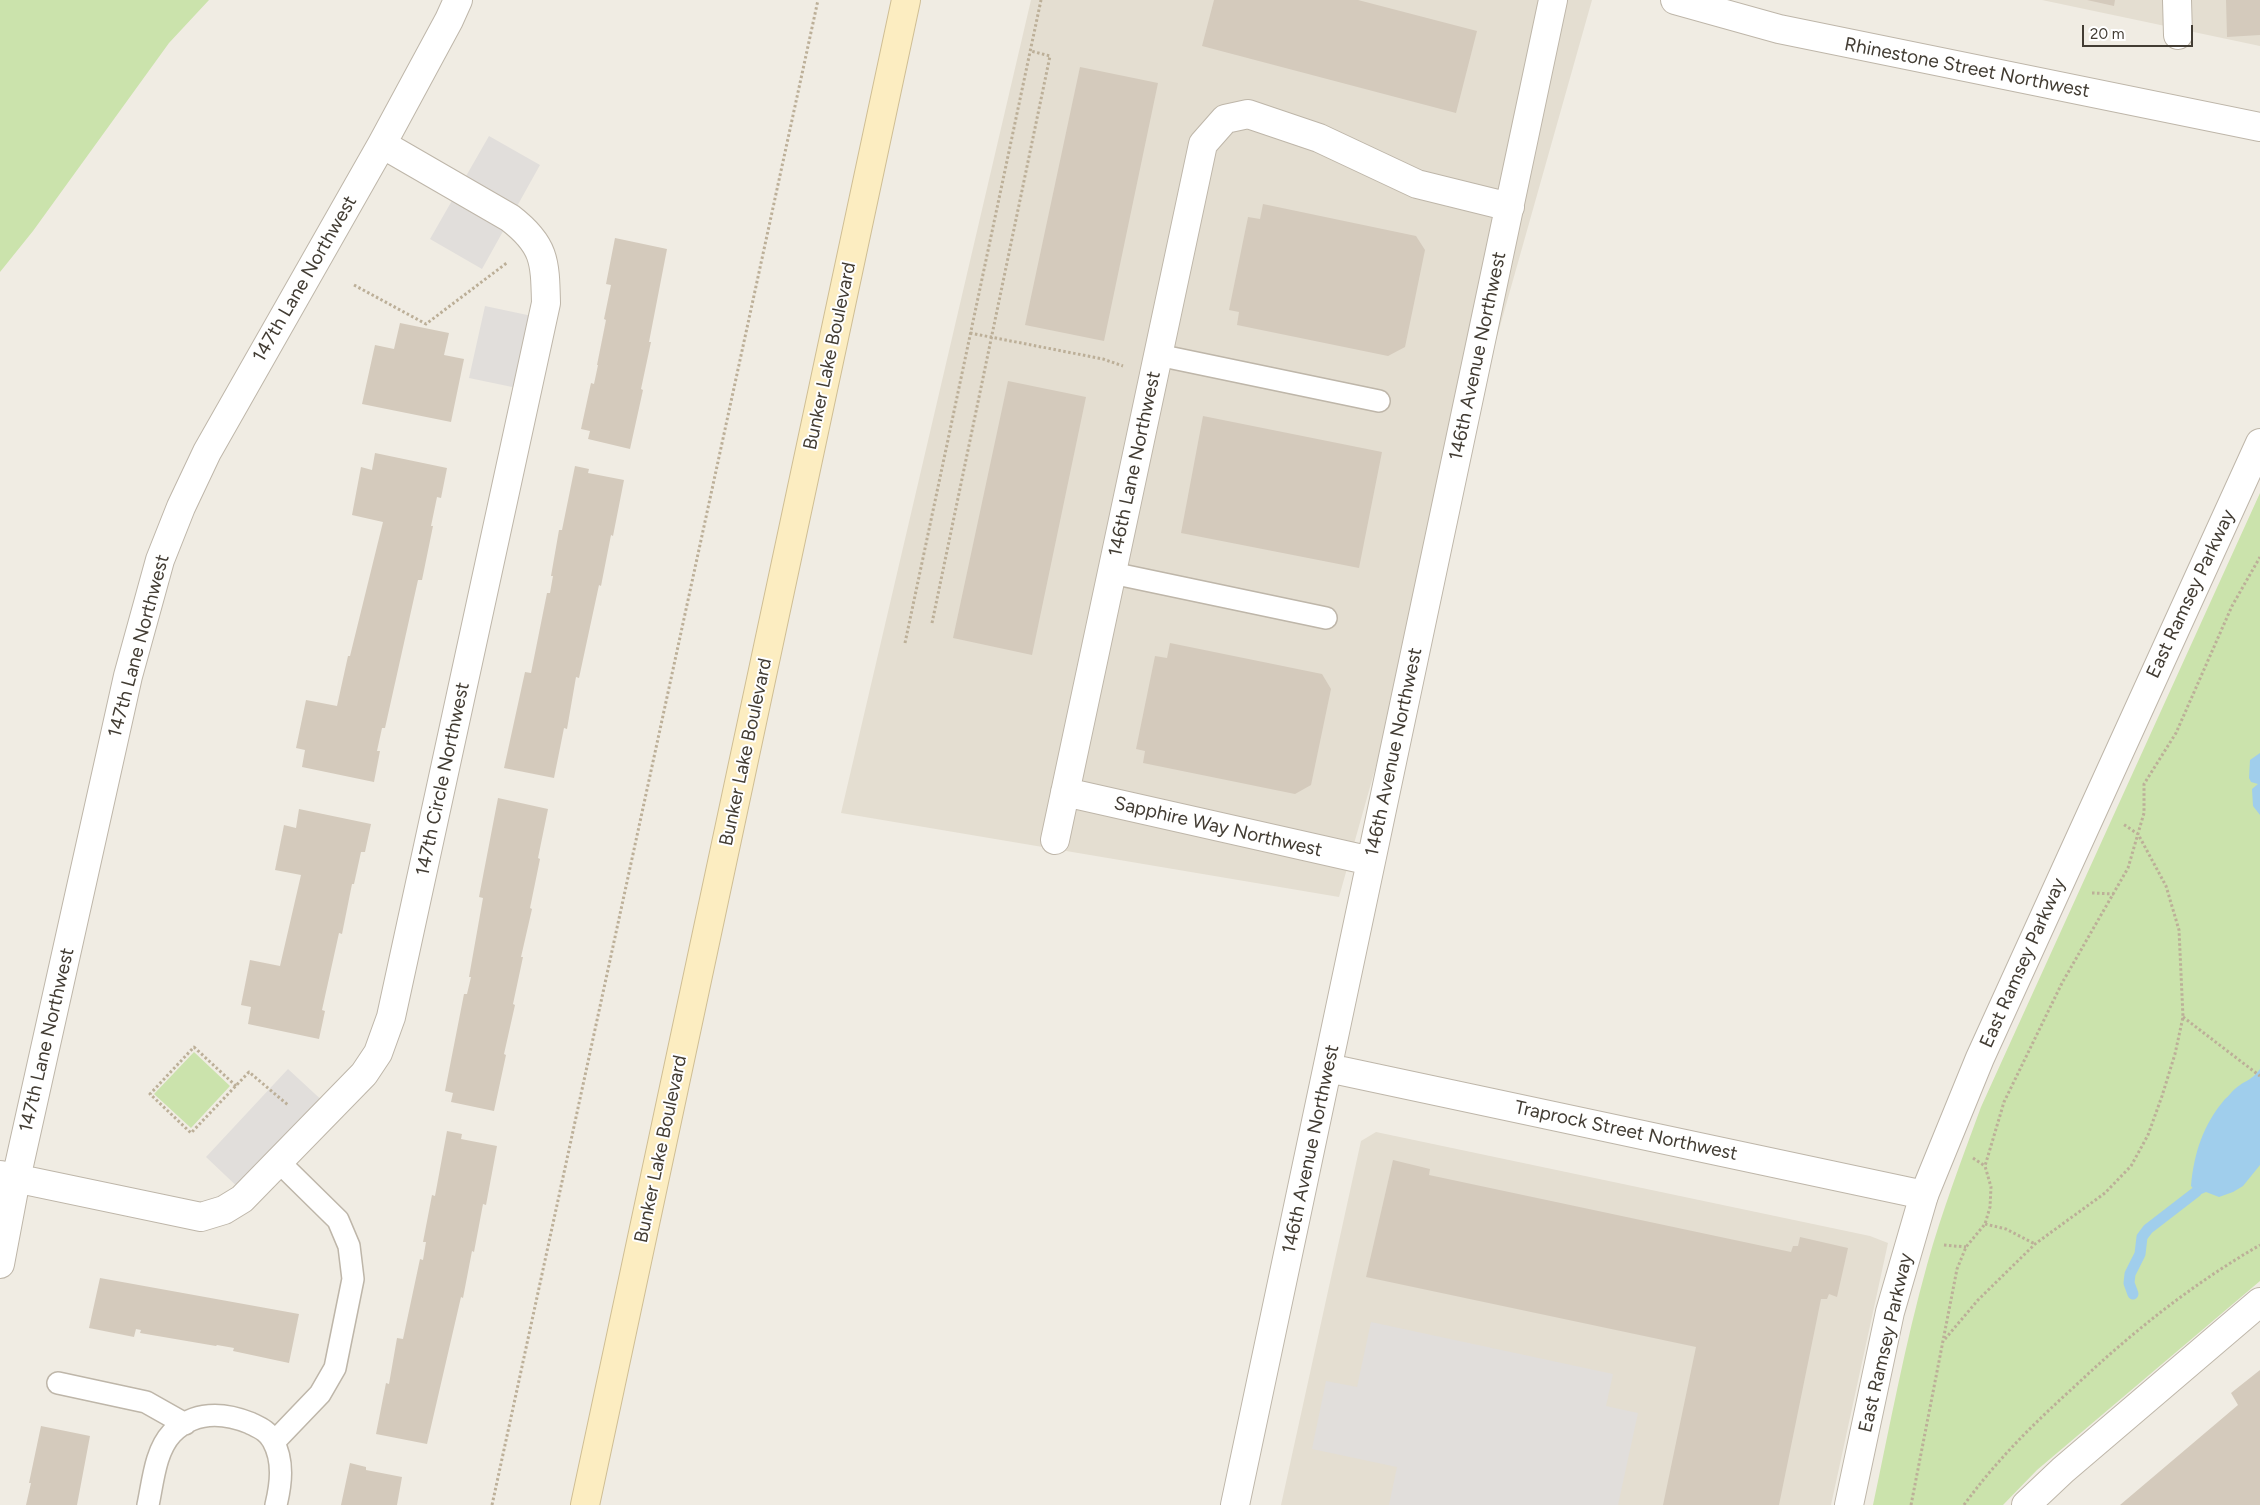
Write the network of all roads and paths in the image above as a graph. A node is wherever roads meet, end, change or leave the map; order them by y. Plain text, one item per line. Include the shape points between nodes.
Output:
1 (458, 0) edge
2 (818, 0) edge
3 (906, 0) edge
4 (1041, 0) edge
5 (1553, 0) edge
6 (1675, 0) edge
7 (2177, 0) edge
8 (2178, 35) dead end
9 (1030, 50) junction
10 (2260, 127) edge
11 (382, 144) junction
12 (1510, 207) junction
13 (538, 246) junction
14 (354, 285) dead end
15 (970, 333) junction
16 (992, 337) junction
17 (1155, 366) junction
18 (1379, 401) dead end
19 (2260, 443) edge
20 (2260, 557) edge
21 (1112, 573) junction
22 (1326, 618) dead end
23 (932, 623) dead end
24 (905, 643) dead end
25 (1066, 792) junction
26 (2094, 806) junction
27 (2138, 834) junction
28 (1056, 840) dead end
29 (1371, 861) junction
30 (2182, 1017) junction
31 (1328, 1068) junction
32 (2260, 1076) edge
33 (236, 1086) junction
34 (313, 1126) junction
35 (279, 1162) junction
36 (8, 1177) edge
37 (1924, 1195) junction
38 (1985, 1224) junction
39 (2035, 1244) junction
40 (2260, 1245) edge
41 (0, 1264) edge
42 (2260, 1302) edge
43 (1944, 1340) junction
44 (58, 1383) dead end
45 (185, 1424) junction
46 (274, 1442) junction
47 (148, 1505) edge
48 (276, 1505) edge
49 (492, 1505) edge
50 (585, 1505) edge
51 (1235, 1505) edge
52 (1849, 1505) edge
53 (1911, 1505) edge
54 (1964, 1505) edge
55 (2026, 1505) edge

1 - 11 street, 147th Lane Northwest
2 - 49 path
3 - 50 main road, Bunker Lake Boulevard
4 - 9 path
5 - 12 street, 146th Avenue Northwest
6 - 10 street, Rhinestone Street Northwest via 1788,31
7 - 8 street
9 - 15 path
9 - 16 path via 1050,56
11 - 13 street, 147th Circle Northwest via 510,218 524,228
11 - 36 street, 147th Lane Northwest via 207,452 160,560 128,676
12 - 17 street, 146th Lane Northwest via 1417,184 1319,138 1248,114 1225,119 1203,144
12 - 29 street, 146th Avenue Northwest
13 - 14 path via 509,261 426,324
13 - 34 street, 147th Circle Northwest via 545,268 546,303 391,1017 378,1053 364,1074
15 - 16 path
15 - 24 path
16 - 17 path via 1103,360
16 - 23 path
17 - 18 lane
17 - 21 street, 146th Lane Northwest
19 - 26 street, East Ramsey Parkway
20 - 27 path via 2232,606 2176,733 2144,784 2144,813
21 - 22 lane
21 - 25 street, 146th Lane Northwest
25 - 28 street, 146th Lane Northwest
25 - 29 street, Sapphire Way Northwest
26 - 27 path
26 - 37 street, East Ramsey Parkway via 1980,1058
27 - 30 path via 2166,886 2179,930
27 - 38 path via 2128,868 2062,983 2004,1102 1985,1166 1992,1187
29 - 31 street, 146th Avenue Northwest
30 - 32 path
30 - 39 path via 2162,1096 2148,1135 2131,1166 2105,1193
31 - 37 street, Traprock Street Northwest
31 - 51 street, 146th Avenue Northwest
33 - 33 path via 194,1046 150,1094 191,1133
33 - 34 path via 249,1072
34 - 35 street, 147th Circle Northwest
35 - 36 street, 147th Circle Northwest via 242,1199 224,1210 201,1217
35 - 46 lane via 338,1220 349,1246 353,1279 335,1368 320,1394
36 - 41 street, 147th Lane Northwest
37 - 52 street, East Ramsey Parkway via 1890,1312
38 - 39 path via 2006,1229
38 - 43 path via 1966,1247 1957,1269
39 - 43 path via 1978,1300
40 - 54 path via 2221,1267 2170,1303 2113,1350 2014,1444
42 - 55 street
43 - 53 path
44 - 45 lane via 146,1402
45 - 46 lane via 199,1416 232,1416 266,1431
45 - 47 lane via 172,1434 162,1450
46 - 48 lane via 280,1459 281,1484

